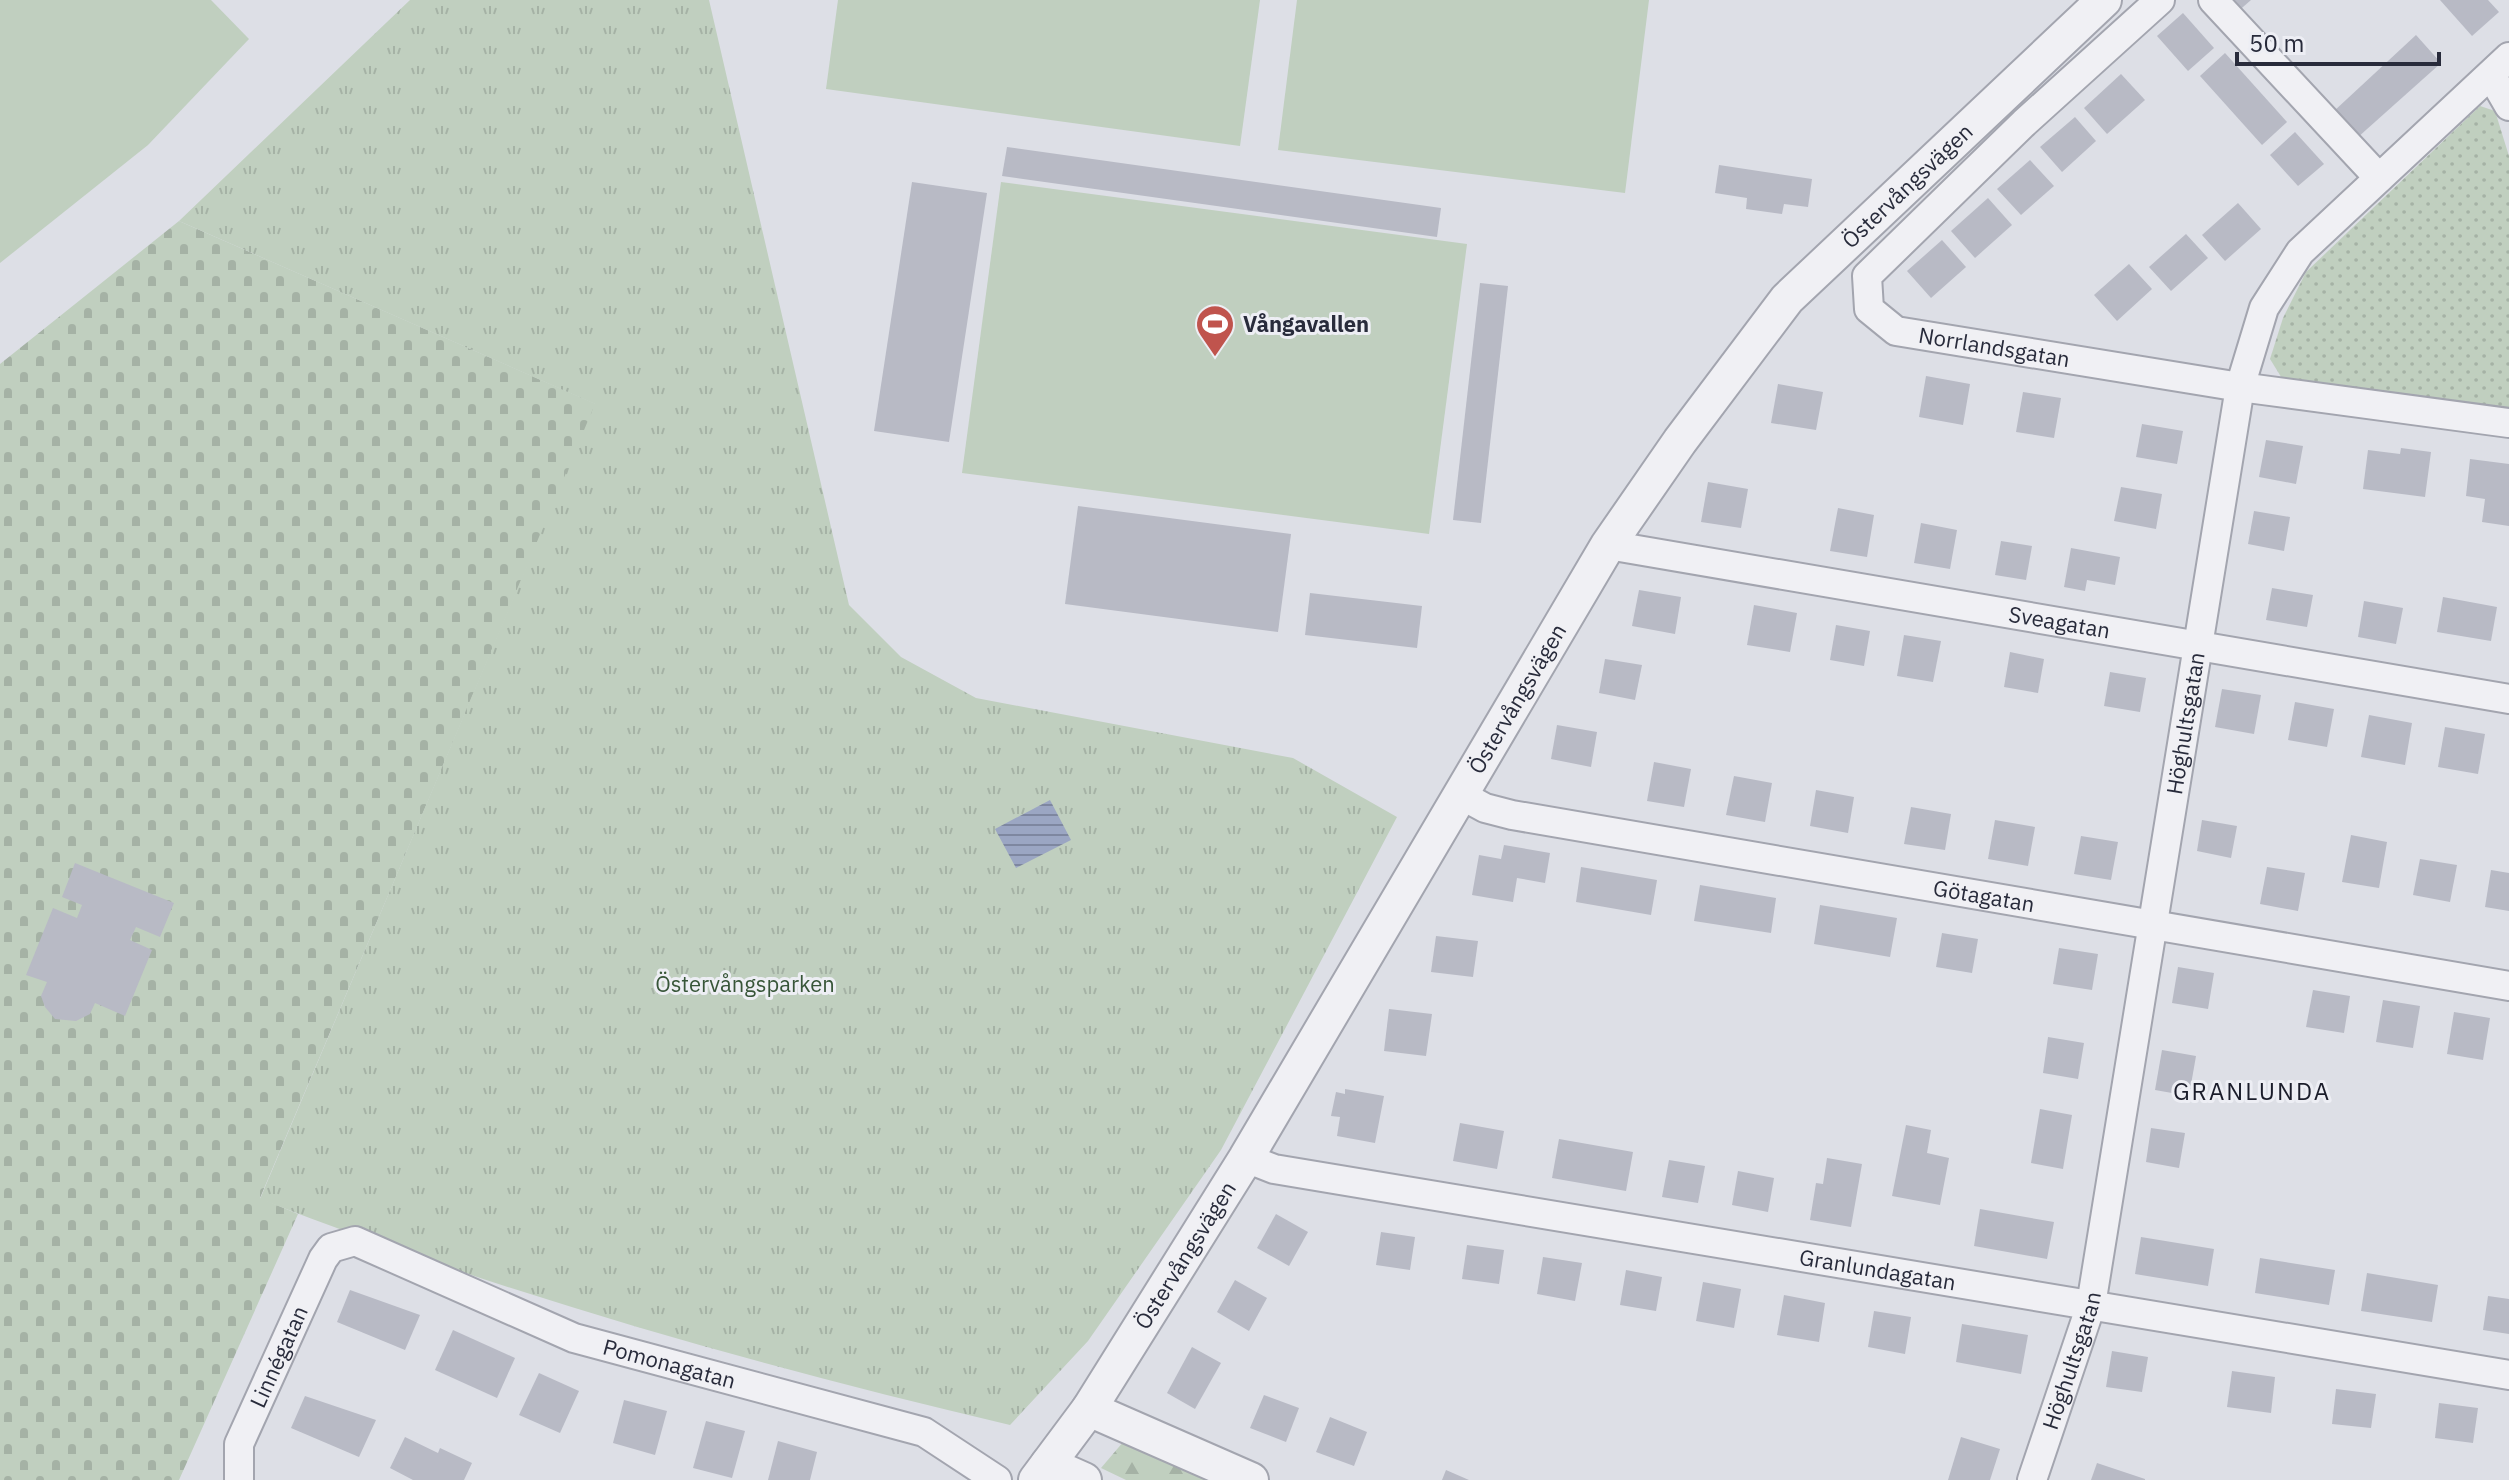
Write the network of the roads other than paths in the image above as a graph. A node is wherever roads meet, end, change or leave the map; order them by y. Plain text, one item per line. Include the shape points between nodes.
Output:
1 (2104, 0) edge
2 (2160, 0) edge
3 (2213, 0) edge
4 (2500, 66) edge
5 (2509, 106) edge
6 (2379, 178) junction
7 (2240, 387) junction
8 (2509, 423) edge
9 (1608, 545) junction
10 (2198, 646) junction
11 (2509, 699) edge
12 (1461, 795) junction
13 (2153, 925) junction
14 (2509, 986) edge
15 (1246, 1158) junction
16 (342, 1242) joint
17 (2091, 1305) junction
18 (2509, 1375) edge
19 (1089, 1409) junction
20 (1042, 1472) edge
21 (239, 1480) edge
22 (997, 1480) edge
23 (1084, 1480) edge
24 (1251, 1480) edge
25 (2032, 1480) edge

1 - 9 street, Östervångsvägen via 1787,299
2 - 7 street, Norrlandsgatan via 1867,276 1869,309 1896,331
3 - 6 street
4 - 5 street
4 - 6 street, Höghultsgatan
6 - 7 street, Höghultsgatan via 2300,252 2264,308
7 - 8 street, Norrlandsgatan
7 - 10 street, Höghultsgatan
9 - 10 street, Sveagatan
9 - 12 street, Östervångsvägen
10 - 11 street, Sveagatan
10 - 13 street, Höghultsgatan
12 - 13 street, Götagatan via 1512,815
12 - 15 street, Östervångsvägen
13 - 14 street, Götagatan
13 - 17 street, Höghultsgatan
15 - 17 street, Granlundagatan via 1290,1172
15 - 19 street, Östervångsvägen
16 - 21 street, Linnégatan via 323,1259 239,1444
16 - 22 street, Pomonagatan via 369,1244 574,1338 924,1432
17 - 18 street, Granlundagatan
17 - 25 street, Höghultsgatan
19 - 20 street, Östervångsvägen
19 - 24 street
20 - 23 street

